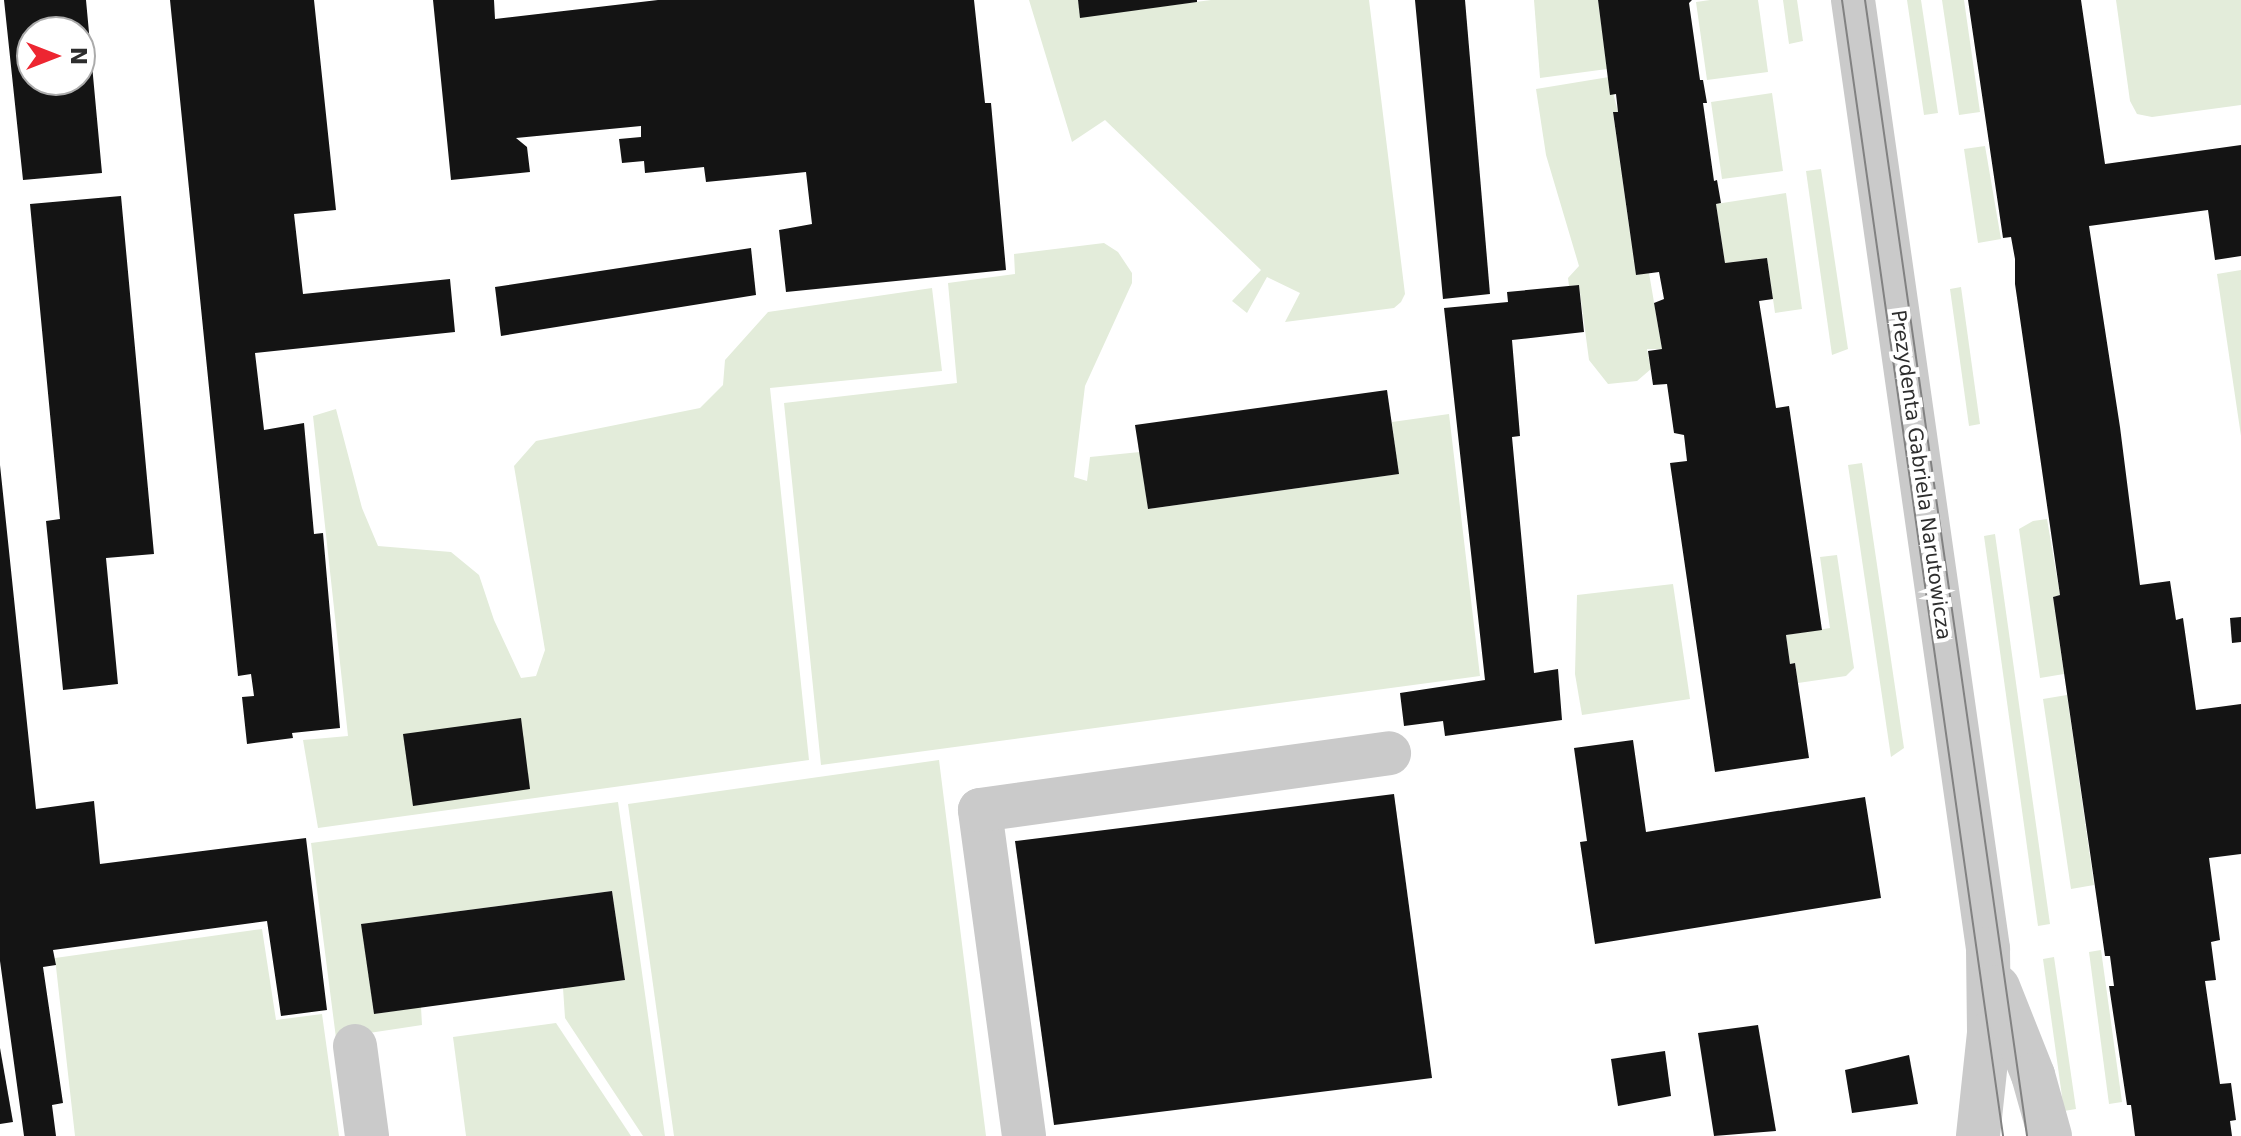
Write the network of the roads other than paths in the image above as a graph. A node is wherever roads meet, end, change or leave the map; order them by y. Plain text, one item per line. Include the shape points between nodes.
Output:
1 (1853, 0) edge
2 (1389, 753) dead end
3 (1988, 949) junction
4 (355, 1046) dead end
5 (367, 1136) edge
6 (1024, 1136) edge
7 (1978, 1136) edge
8 (2050, 1136) edge

1 - 3 street, Prezydenta Gabriela Narutowicza
2 - 6 street via 980,810
3 - 7 street, Prezydenta Gabriela Narutowicza via 1989,1033
3 - 8 street, Prezydenta Gabriela Narutowicza
4 - 5 street

